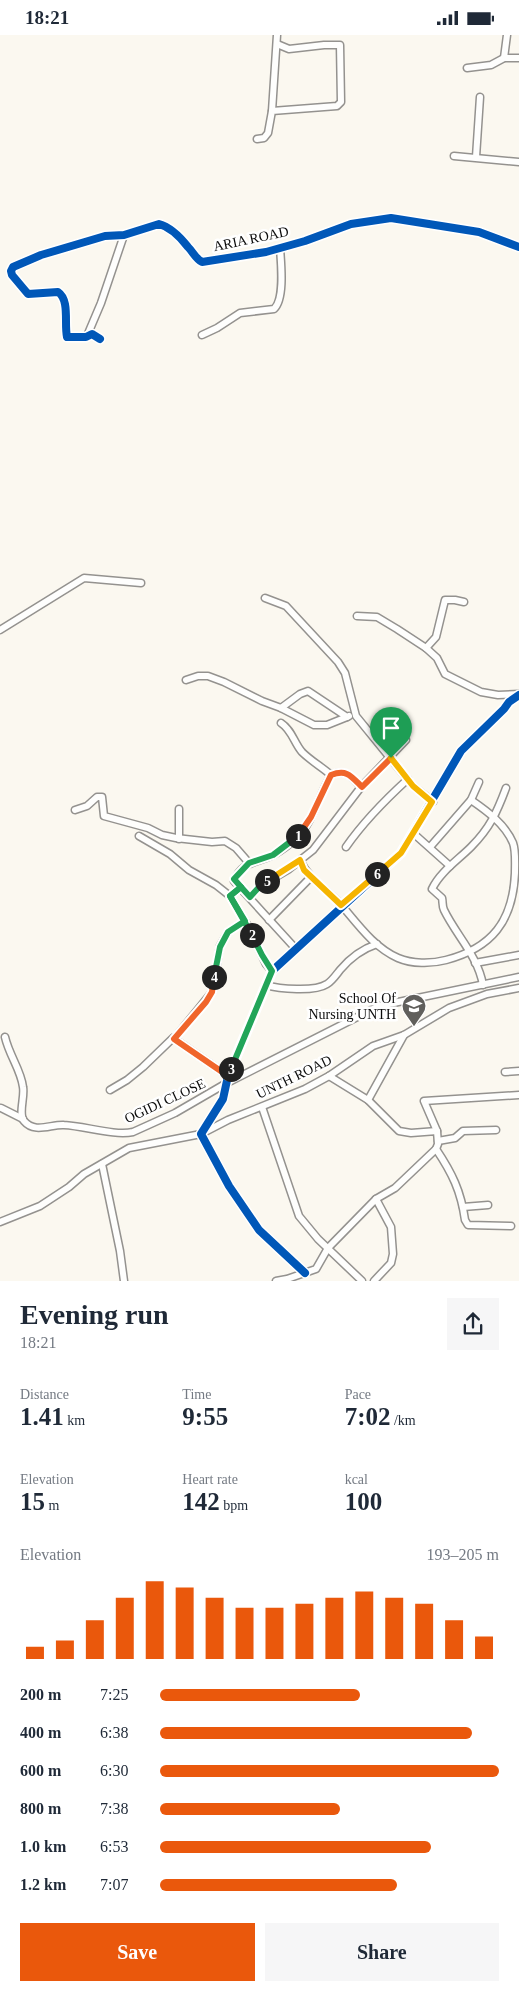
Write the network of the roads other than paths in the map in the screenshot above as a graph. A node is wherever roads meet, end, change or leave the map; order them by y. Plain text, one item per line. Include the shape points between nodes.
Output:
1 (277, 35) edge
2 (507, 35) edge
3 (277, 44) junction
4 (504, 58) junction
5 (519, 58) edge
6 (467, 68) dead end
7 (480, 97) dead end
8 (272, 111) junction
9 (257, 139) dead end
10 (454, 156) dead end
11 (476, 157) junction
12 (519, 162) edge
13 (124, 235) junction
14 (519, 247) edge
15 (280, 248) junction
16 (202, 335) dead end
17 (86, 337) junction
18 (100, 339) dead end
19 (141, 583) dead end
20 (265, 598) dead end
21 (464, 602) dead end
22 (357, 616) dead end
23 (0, 630) edge
24 (426, 648) junction
25 (186, 680) dead end
26 (519, 694) edge
27 (281, 708) junction
28 (354, 713) junction
29 (347, 717) junction
30 (281, 723) dead end
31 (406, 740) dead end
32 (391, 758) junction
33 (331, 775) junction
34 (408, 779) junction
35 (479, 782) dead end
36 (362, 787) junction
37 (506, 787) dead end
38 (471, 800) junction
39 (432, 802) junction
40 (179, 809) dead end
41 (75, 810) dead end
42 (495, 818) junction
43 (413, 833) junction
44 (139, 836) dead end
45 (179, 839) junction
46 (516, 842) edge
47 (346, 847) dead end
48 (430, 847) junction
49 (300, 860) junction
50 (249, 863) junction
51 (450, 866) junction
52 (311, 877) junction
53 (241, 887) junction
54 (230, 896) junction
55 (250, 897) junction
56 (341, 905) junction
57 (269, 920) junction
58 (245, 921) junction
59 (377, 944) junction
60 (295, 948) junction
61 (470, 953) junction
62 (519, 955) edge
63 (475, 963) junction
64 (272, 971) junction
65 (519, 977) edge
66 (266, 985) junction
67 (483, 985) junction
68 (519, 988) edge
69 (404, 1035) junction
70 (5, 1037) dead end
71 (174, 1039) junction
72 (504, 1071) dead end
73 (519, 1071) edge
74 (228, 1076) junction
75 (329, 1076) junction
76 (225, 1084) junction
77 (110, 1090) dead end
78 (519, 1095) edge
79 (368, 1100) junction
80 (262, 1107) junction
81 (2, 1108) dead end
82 (23, 1119) junction
83 (496, 1130) dead end
84 (437, 1131) junction
85 (201, 1134) junction
86 (438, 1141) junction
87 (436, 1149) junction
88 (102, 1163) junction
89 (376, 1199) junction
90 (488, 1205) dead end
91 (464, 1207) junction
92 (2, 1220) edge
93 (511, 1226) dead end
94 (328, 1248) junction
95 (304, 1273) junction
96 (124, 1281) edge
97 (276, 1281) edge
98 (362, 1281) edge
99 (374, 1281) edge

1 - 3 street
2 - 4 street
3 - 8 street
3 - 8 street via 289,49 340,45 341,102 337,106
4 - 5 street
4 - 6 street via 491,65
7 - 11 street
8 - 9 street via 268,133
10 - 11 street
11 - 12 street
13 - 15 street, ARIA ROAD via 161,224 202,262
13 - 17 street
13 - 17 street, ARIA ROAD via 110,235 41,255 13,267 12,275 28,295 61,293 67,337
14 - 15 street, ARIA ROAD via 479,232 391,218 351,224
15 - 16 street via 281,279 277,307 240,313
17 - 18 street via 92,334
19 - 23 street via 84,578
20 - 28 street via 286,606 343,668
21 - 24 street via 445,600 436,637
22 - 24 street via 377,617
24 - 26 street via 437,658 445,674 487,694
25 - 27 street via 208,676
26 - 39 street via 461,751
27 - 29 street via 319,726
27 - 29 street via 308,691
28 - 29 street
28 - 32 street
30 - 33 street via 302,751
31 - 32 street
32 - 34 street
32 - 36 street
33 - 36 street via 341,771
33 - 50 street via 297,838 273,855
34 - 39 street
34 - 47 street via 374,811
35 - 38 street
36 - 49 street via 313,850
37 - 42 street
38 - 42 street
38 - 48 street
39 - 43 street
40 - 45 street
41 - 45 street via 102,797 104,816
42 - 46 street
42 - 51 street
43 - 48 street
43 - 56 street via 401,853
44 - 54 street
45 - 50 street via 225,841
46 - 61 street via 508,910 495,933
48 - 51 street
49 - 52 street
49 - 55 street via 260,886
50 - 53 street via 234,879
51 - 61 street via 432,889 442,898 443,908
52 - 56 street
52 - 57 street
53 - 54 street
53 - 55 street
54 - 58 street
55 - 57 street
56 - 59 street
56 - 60 street
57 - 60 street
58 - 64 street
58 - 71 street via 228,932 220,947 212,992
59 - 61 street via 386,952 410,961 440,961
59 - 66 street via 364,948 325,986 305,989
60 - 64 street
61 - 63 street
62 - 63 street
63 - 67 street
64 - 66 street
65 - 67 street, OGIDI CLOSE
66 - 74 street
67 - 76 street, OGIDI CLOSE via 379,1006
68 - 69 street, UNTH ROAD via 469,999
69 - 75 street, UNTH ROAD via 373,1046
69 - 79 street
70 - 82 street via 22,1081
71 - 74 street
71 - 77 street via 127,1080
72 - 73 street
74 - 76 street
75 - 79 street
75 - 80 street, UNTH ROAD
76 - 82 street, OGIDI CLOSE via 189,1106 133,1132 64,1125 34,1128
76 - 85 street via 223,1099
78 - 84 street via 424,1101
79 - 84 street via 399,1131
80 - 85 street, UNTH ROAD
80 - 94 street via 299,1217
81 - 82 street, OGIDI CLOSE
83 - 86 street via 463,1131 455,1138
84 - 86 street
85 - 88 street, UNTH ROAD via 138,1145
85 - 95 street via 228,1186 259,1230
86 - 87 street
87 - 89 street via 395,1188
87 - 91 street via 452,1172
88 - 92 street, UNTH ROAD via 40,1206
88 - 96 street
89 - 94 street
89 - 99 street via 391,1227 392,1254 391,1263
90 - 91 street
91 - 93 street via 468,1225
94 - 95 street via 316,1269
94 - 98 street
95 - 97 street

